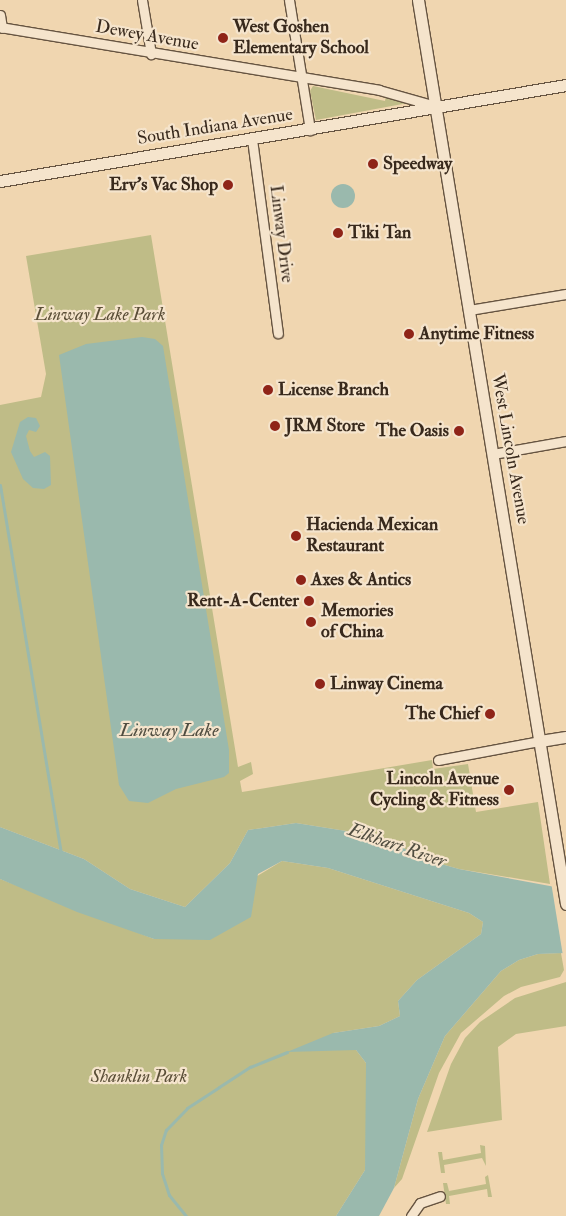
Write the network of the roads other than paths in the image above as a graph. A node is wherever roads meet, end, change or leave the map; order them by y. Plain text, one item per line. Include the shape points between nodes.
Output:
1 (142, 0) edge
2 (289, 0) edge
3 (418, 0) edge
4 (0, 15) edge
5 (1, 27) edge
6 (151, 54) junction
7 (302, 78) junction
8 (566, 85) edge
9 (435, 106) junction
10 (310, 130) junction
11 (252, 139) junction
12 (0, 181) edge
13 (566, 294) edge
14 (469, 310) junction
15 (278, 333) dead end
16 (566, 441) edge
17 (493, 454) junction
18 (566, 737) edge
19 (540, 742) junction
20 (438, 760) dead end
21 (566, 904) edge
22 (440, 1196) dead end
23 (411, 1216) edge

1 - 6 street
2 - 7 street
3 - 9 street, West Lincoln Avenue
4 - 5 street
5 - 6 street, Dewey Avenue
6 - 7 street, Dewey Avenue
7 - 9 street, Dewey Avenue via 379,90
7 - 10 street
8 - 9 street, South Indiana Avenue
9 - 10 street, South Indiana Avenue
9 - 14 street, West Lincoln Avenue
10 - 11 street, South Indiana Avenue
11 - 12 street, South Indiana Avenue
11 - 15 street, Linway Drive
13 - 14 street
14 - 17 street, West Lincoln Avenue
16 - 17 street
17 - 19 street, West Lincoln Avenue
18 - 19 street
19 - 20 street
19 - 21 street, West Lincoln Avenue
22 - 23 street via 420,1203

